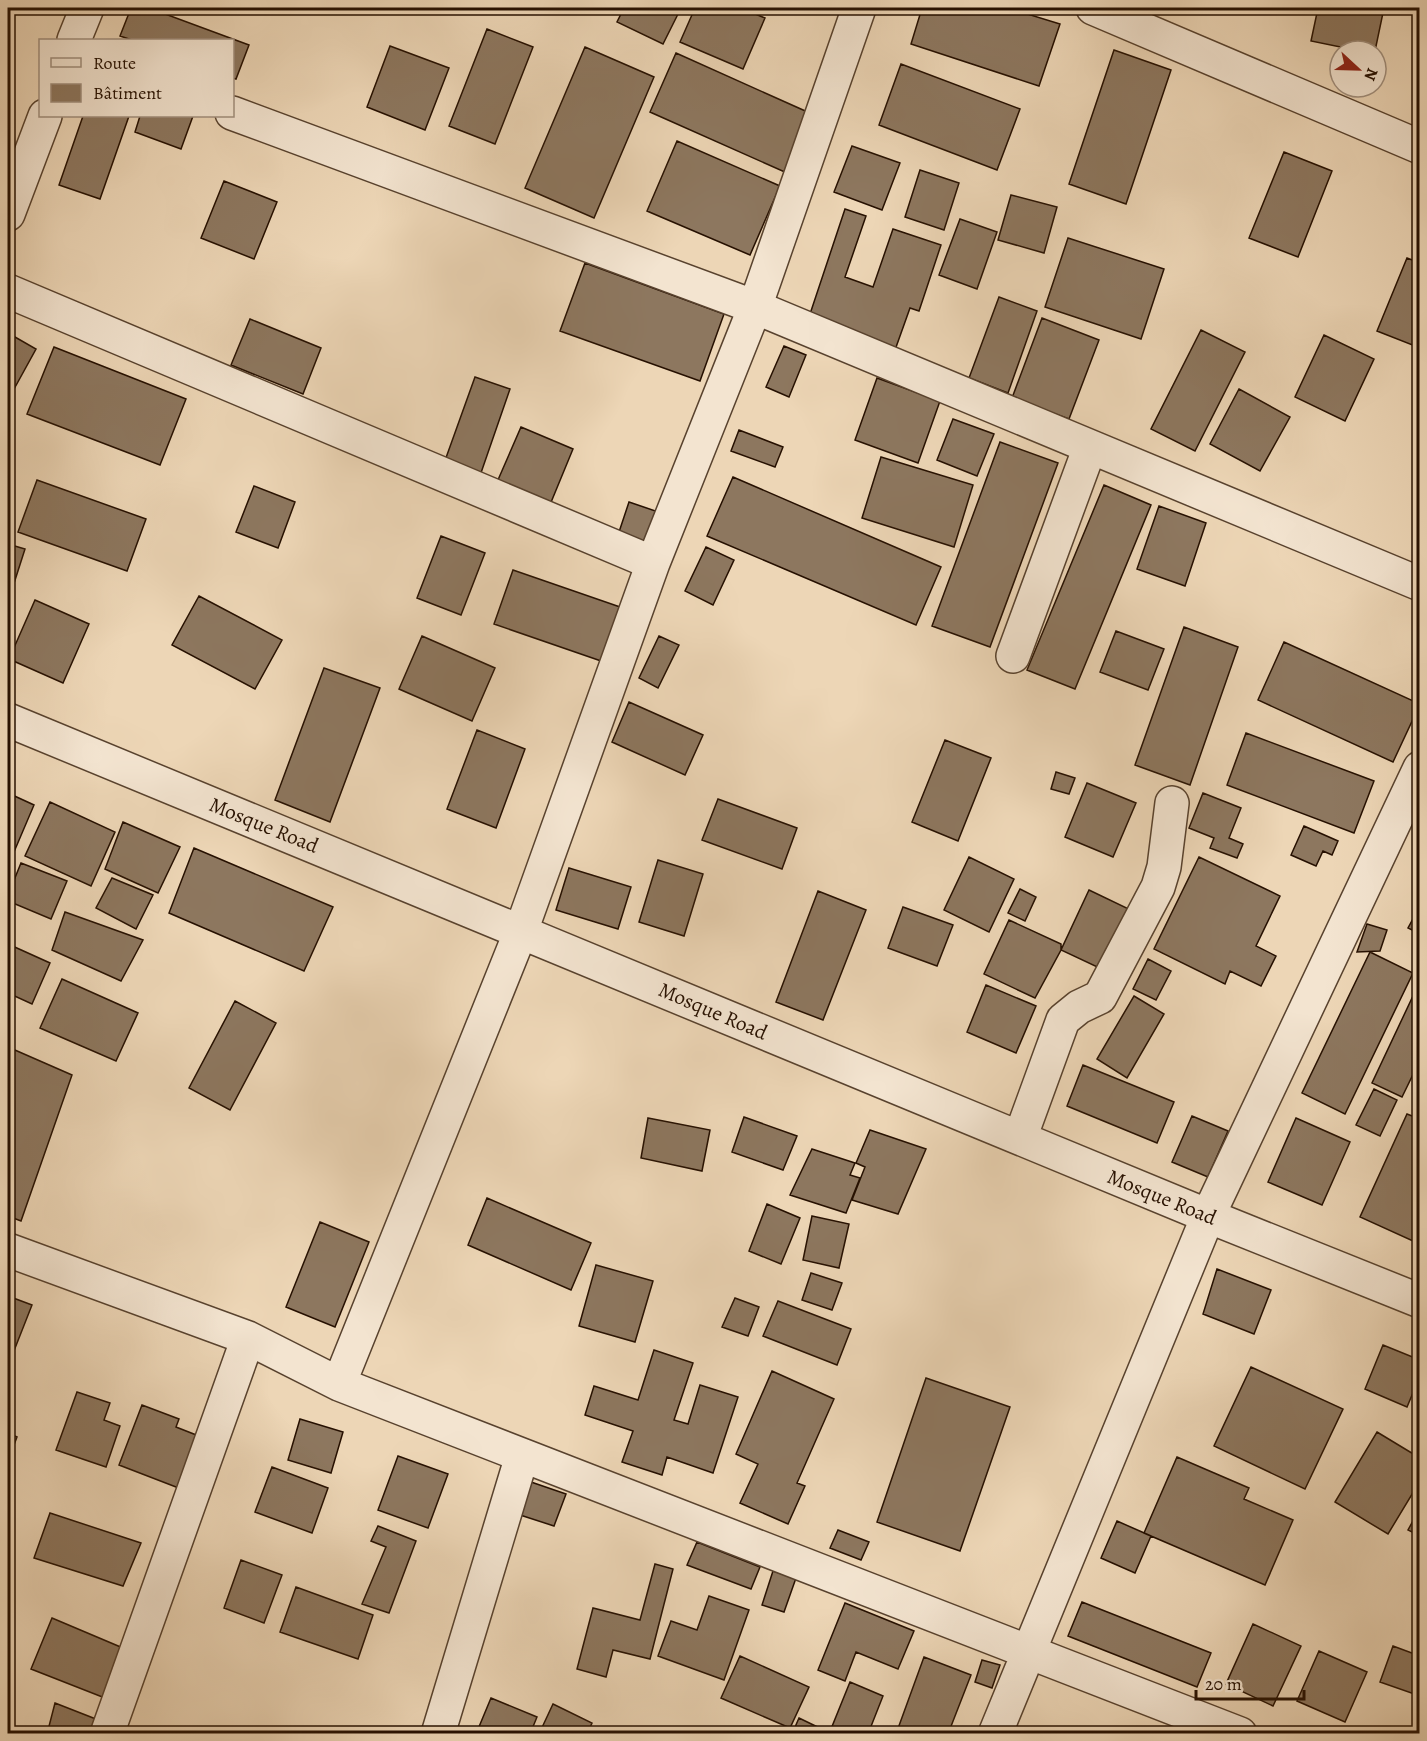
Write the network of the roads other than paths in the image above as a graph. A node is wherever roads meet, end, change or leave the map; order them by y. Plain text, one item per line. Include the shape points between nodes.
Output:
1 (87, 8) edge
2 (859, 8) edge
3 (1093, 8) edge
4 (74, 39) edge
5 (234, 114) edge
6 (45, 117) edge
7 (1419, 147) edge
8 (8, 214) edge
9 (8, 291) edge
10 (755, 308) junction
11 (1090, 447) junction
12 (653, 563) junction
13 (1419, 584) edge
14 (1013, 656) dead end
15 (8, 720) edge
16 (1419, 768) edge
17 (1172, 803) dead end
18 (521, 931) junction
19 (1020, 1138) junction
20 (1208, 1216) junction
21 (8, 1250) edge
22 (1419, 1301) edge
23 (248, 1338) junction
24 (339, 1384) junction
25 (522, 1456) junction
26 (1030, 1653) junction
27 (107, 1734) edge
28 (438, 1734) edge
29 (995, 1734) edge
30 (1240, 1734) edge

1 - 4 street
2 - 10 street
3 - 7 street
5 - 10 street
6 - 8 street
9 - 12 street
10 - 11 street
10 - 12 street
11 - 13 street
11 - 14 street
12 - 18 street
15 - 18 street, Mosque Road
16 - 20 street
17 - 19 street via 1158,887 1100,997 1063,1020
18 - 19 street, Mosque Road
18 - 24 street
19 - 20 street, Mosque Road
20 - 22 street, Mosque Road
20 - 26 street
21 - 23 street
23 - 24 street
23 - 27 street
24 - 25 street
25 - 26 street
25 - 28 street
26 - 29 street
26 - 30 street

